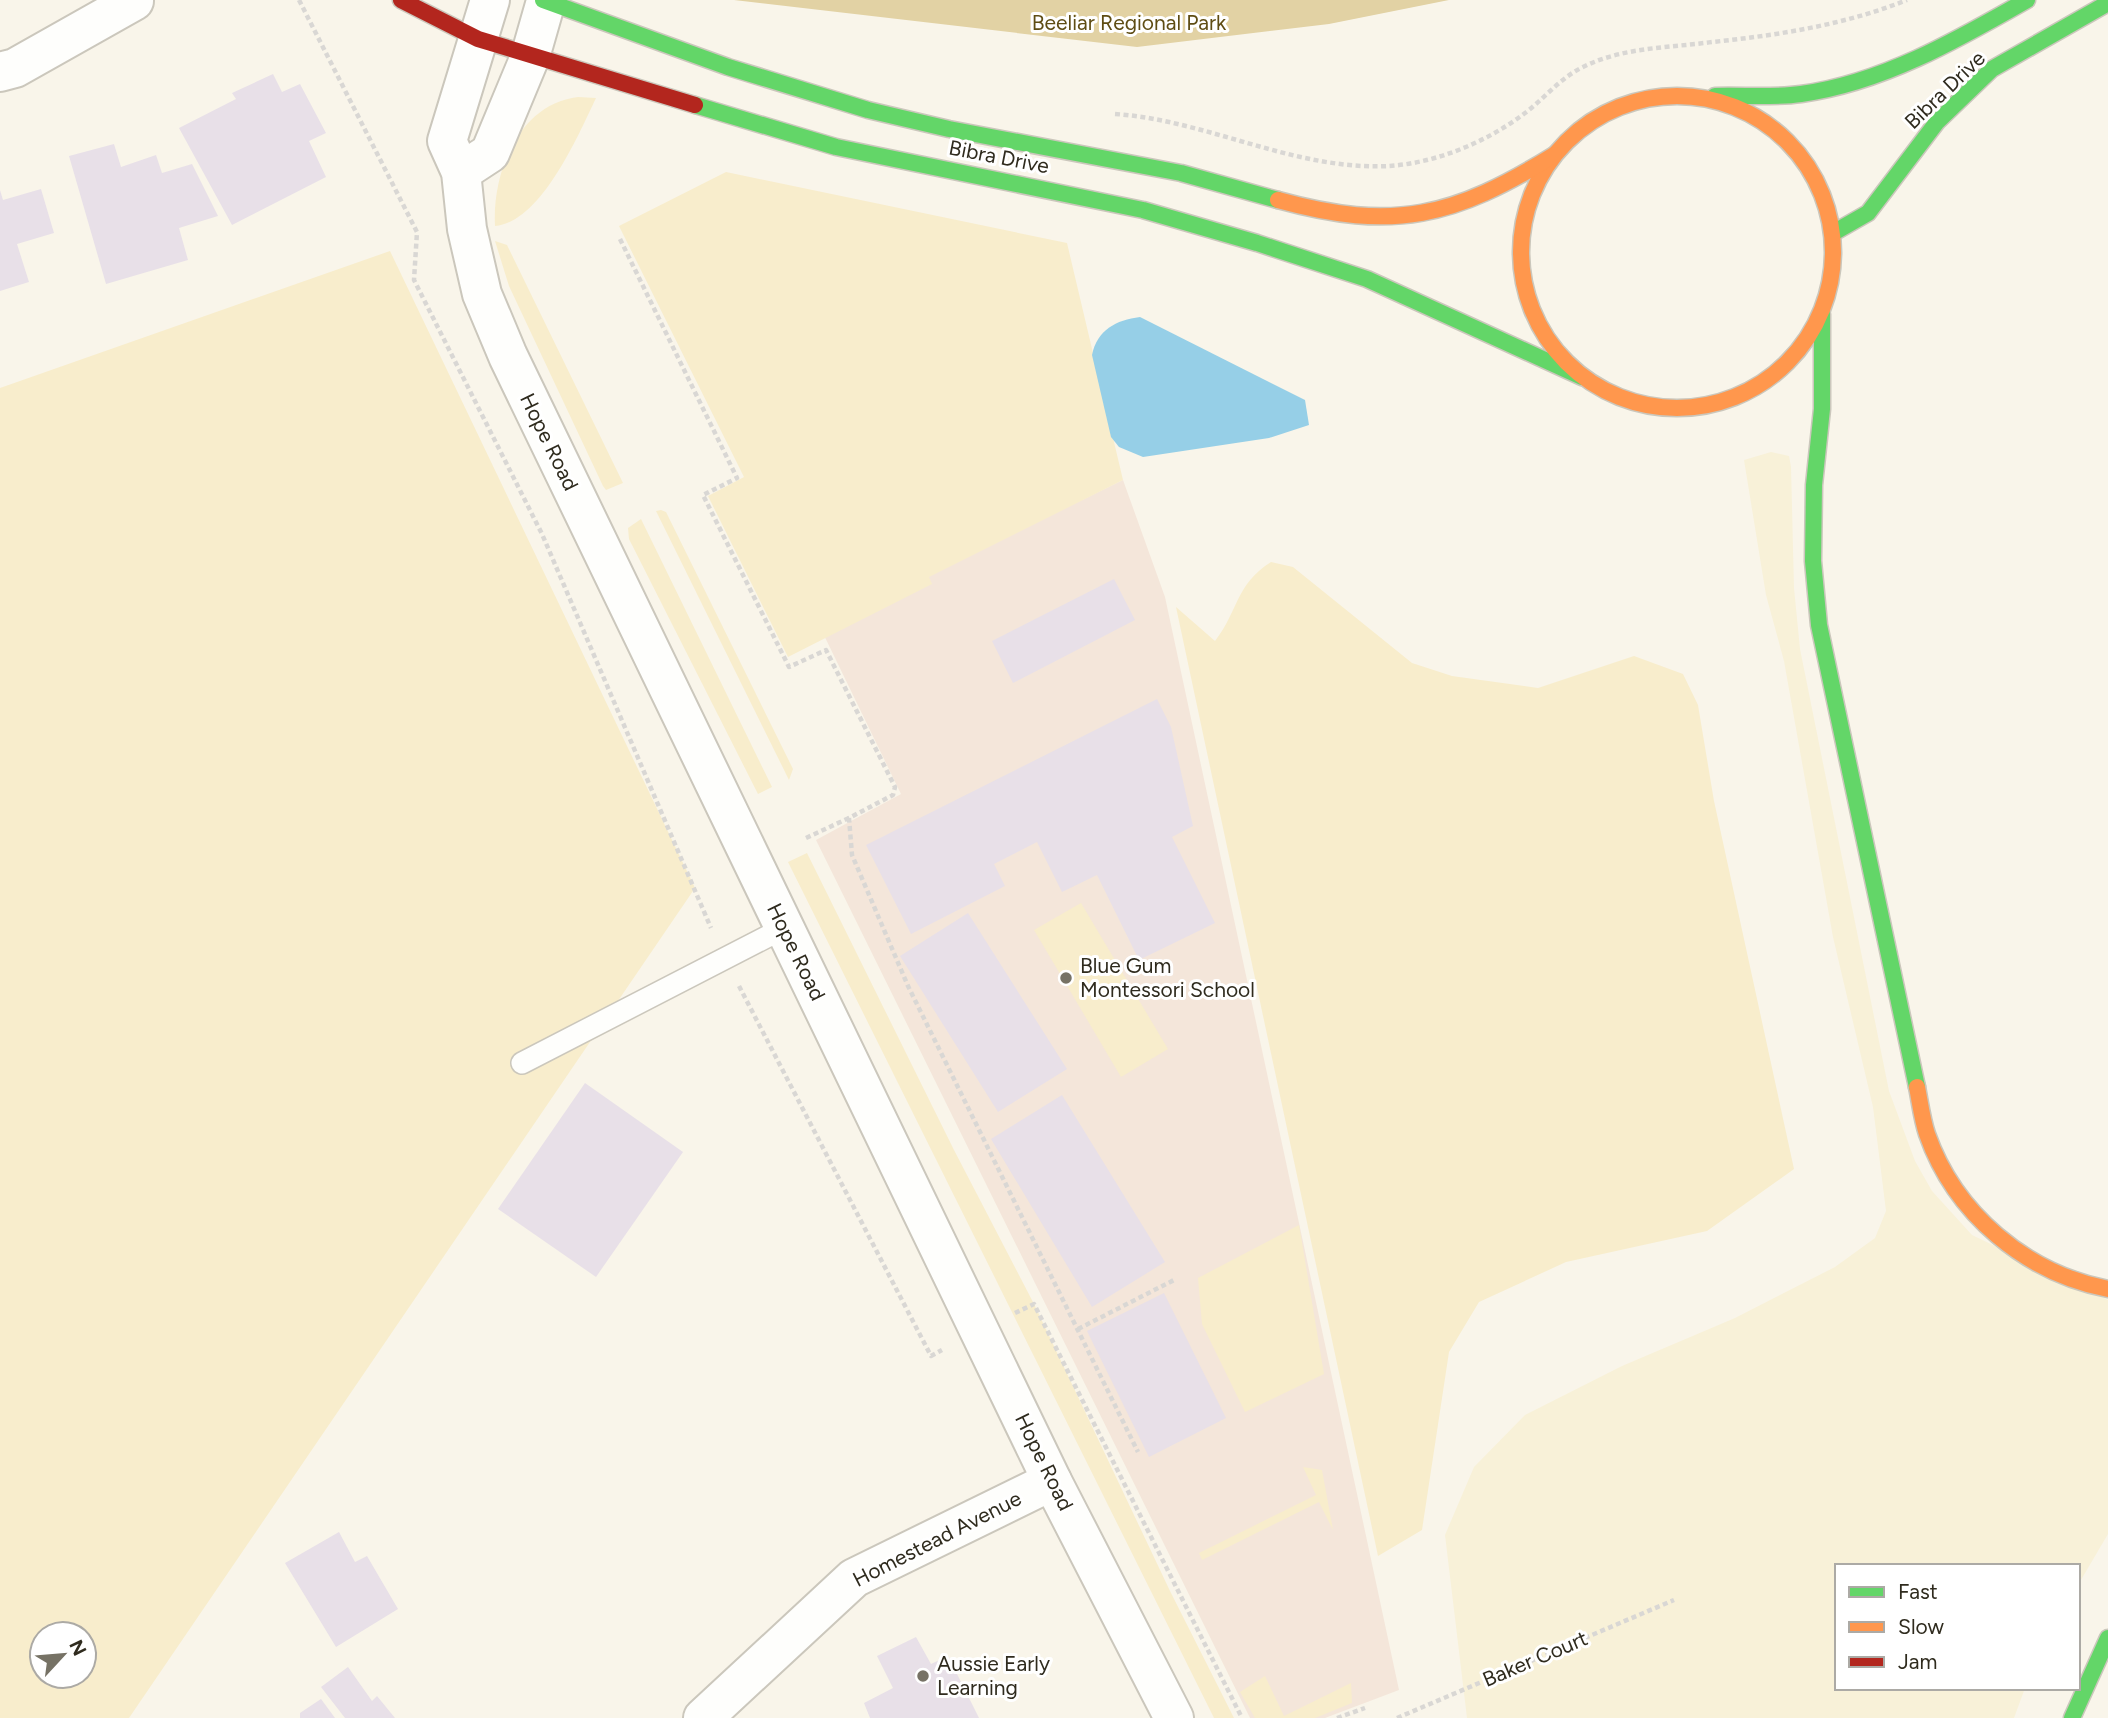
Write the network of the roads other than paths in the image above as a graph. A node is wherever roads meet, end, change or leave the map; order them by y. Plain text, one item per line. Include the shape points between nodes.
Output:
1 (401, 0) edge
2 (490, 0) edge
3 (2027, 0) edge
4 (134, 1) edge
5 (545, 1) edge
6 (2108, 3) edge
7 (478, 39) junction
8 (530, 57) junction
9 (0, 72) edge
10 (1699, 97) junction
11 (1554, 155) junction
12 (460, 172) junction
13 (1833, 233) junction
14 (1822, 314) junction
15 (1582, 377) junction
16 (784, 928) junction
17 (522, 1063) dead end
18 (2108, 1290) edge
19 (1052, 1481) junction
20 (2108, 1638) edge
21 (703, 1718) edge
22 (1174, 1718) edge
23 (2071, 1718) edge

1 - 7 main road, Bibra Drive
2 - 7 street, Hope Road
3 - 10 main road, Bibra Drive via 1962,38 1849,82 1810,93
4 - 9 street
5 - 8 street
5 - 11 main road, Bibra Drive via 744,74 833,100 927,124 1183,173 1333,215 1406,217 1452,207 1499,189
6 - 13 main road, Bibra Drive via 1992,69 1937,122 1868,213
7 - 8 main road, Bibra Drive
7 - 12 street, Hope Road via 447,141
8 - 12 street via 490,153
8 - 15 main road, Bibra Drive via 836,147 1143,210 1257,243 1367,279
10 - 11 main road via 1658,96 1619,106 1583,126
10 - 13 main road via 1739,107 1784,138 1803,158 1823,194
11 - 15 main road via 1533,191 1522,230 1522,271 1532,311 1553,347
12 - 16 street, Hope Road via 482,294 508,356
13 - 14 main road via 1832,275
14 - 15 main road via 1801,349 1772,378 1737,398 1697,408 1656,408 1617,397
14 - 18 main road via 1813,561 1819,625 1927,1134 1948,1178 1977,1217 2014,1250 2056,1274
16 - 17 lane
16 - 19 street, Hope Road
19 - 21 street, Homestead Avenue via 854,1578
19 - 22 street, Hope Road
20 - 23 main road

